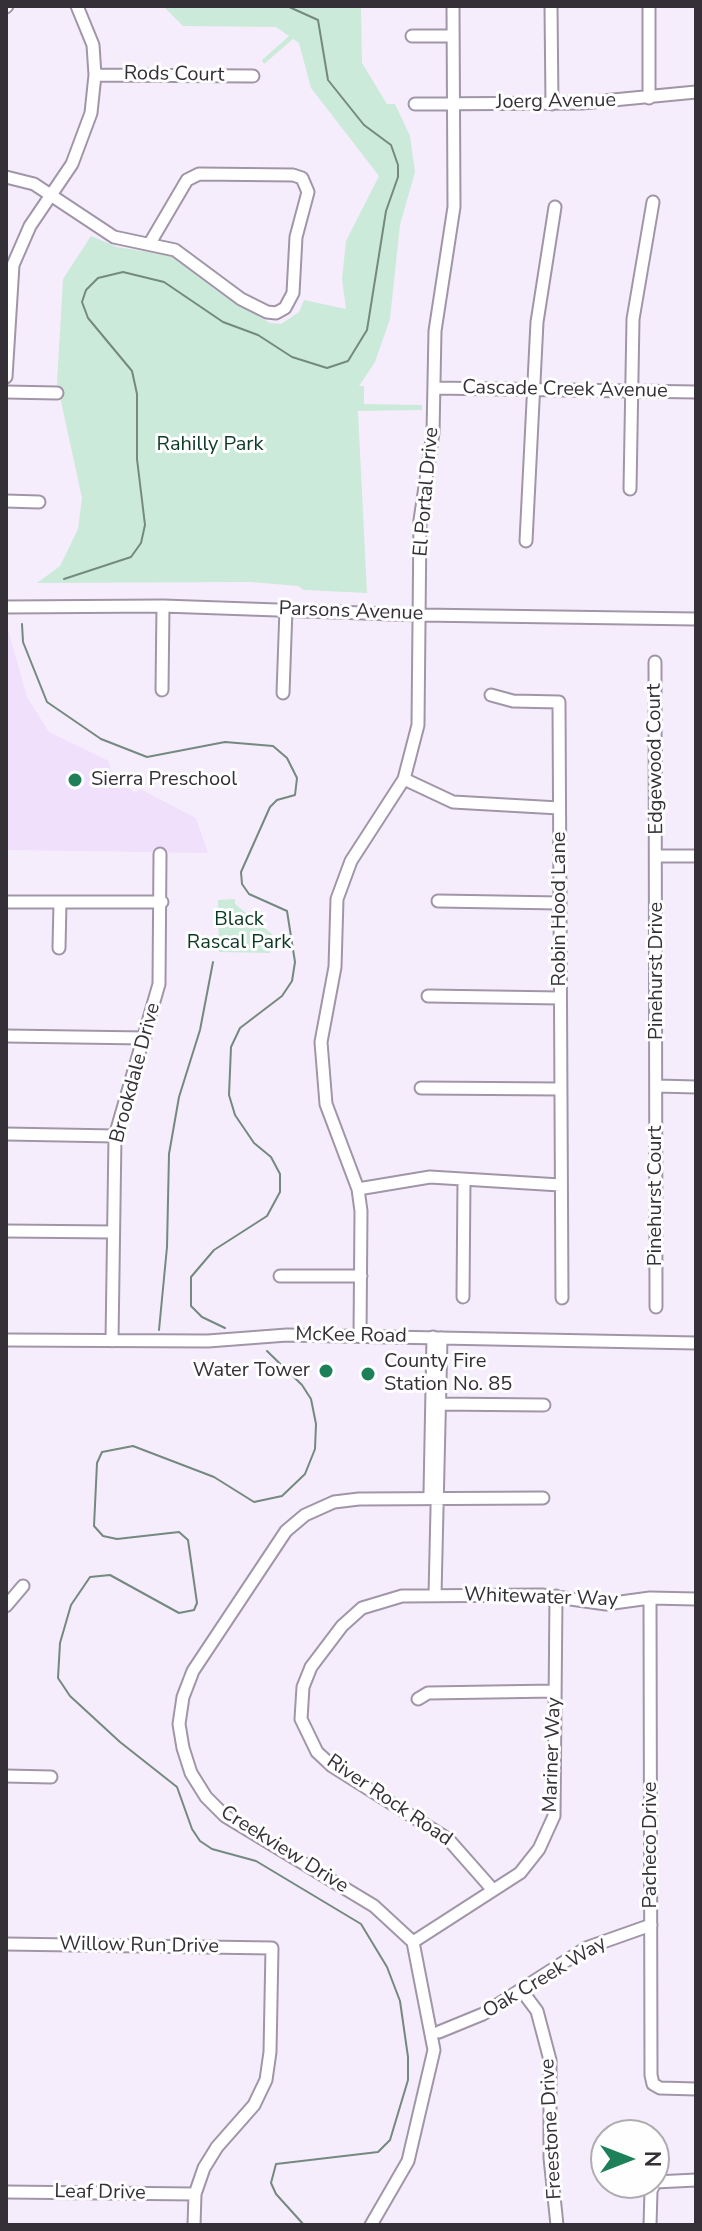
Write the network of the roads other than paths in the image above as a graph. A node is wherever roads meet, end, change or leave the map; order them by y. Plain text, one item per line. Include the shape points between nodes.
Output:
1 (77, 6) edge
2 (453, 6) edge
3 (551, 6) edge
4 (649, 6) edge
5 (412, 36) dead end
6 (453, 36) junction
7 (95, 75) junction
8 (253, 76) dead end
9 (696, 92) edge
10 (649, 98) junction
11 (415, 104) dead end
12 (454, 104) junction
13 (552, 104) junction
14 (6, 177) edge
15 (52, 196) junction
16 (653, 202) dead end
17 (555, 207) dead end
18 (150, 243) junction
19 (8, 281) edge
20 (6, 377) edge
21 (435, 388) junction
22 (535, 390) junction
23 (631, 391) junction
24 (6, 392) edge
25 (696, 392) edge
26 (57, 393) dead end
27 (630, 489) dead end
28 (6, 501) edge
29 (39, 502) dead end
30 (526, 541) dead end
31 (163, 606) junction
32 (6, 607) edge
33 (286, 609) junction
34 (420, 615) junction
35 (696, 619) edge
36 (655, 662) dead end
37 (162, 690) dead end
38 (283, 693) dead end
39 (491, 695) dead end
40 (404, 779) junction
41 (559, 808) junction
42 (160, 854) dead end
43 (657, 856) junction
44 (696, 856) edge
45 (438, 901) dead end
46 (6, 902) edge
47 (162, 902) junction
48 (60, 903) junction
49 (560, 903) junction
50 (59, 948) dead end
51 (428, 996) dead end
52 (560, 998) junction
53 (6, 1036) edge
54 (145, 1038) junction
55 (657, 1086) junction
56 (696, 1087) edge
57 (421, 1088) dead end
58 (560, 1089) junction
59 (6, 1134) edge
60 (115, 1136) junction
61 (464, 1180) junction
62 (560, 1185) junction
63 (358, 1189) junction
64 (6, 1231) edge
65 (113, 1232) junction
66 (280, 1276) dead end
67 (361, 1276) junction
68 (463, 1297) dead end
69 (562, 1298) dead end
70 (656, 1307) dead end
71 (360, 1336) junction
72 (437, 1338) junction
73 (6, 1340) edge
74 (112, 1341) junction
75 (696, 1343) edge
76 (436, 1404) junction
77 (544, 1405) dead end
78 (543, 1498) dead end
79 (435, 1500) junction
80 (23, 1586) dead end
81 (435, 1595) junction
82 (556, 1596) junction
83 (650, 1598) junction
84 (696, 1599) edge
85 (6, 1606) edge
86 (555, 1691) junction
87 (418, 1699) dead end
88 (6, 1776) edge
89 (51, 1777) dead end
90 (493, 1890) junction
91 (651, 1925) junction
92 (413, 1942) junction
93 (6, 1944) edge
94 (522, 1991) junction
95 (439, 2032) dead end
96 (696, 2089) edge
97 (696, 2180) edge
98 (670, 2181) edge
99 (6, 2192) edge
100 (195, 2194) junction
101 (651, 2199) edge
102 (194, 2225) edge
103 (371, 2225) edge
104 (557, 2225) edge
105 (650, 2225) edge

1 - 7 street via 90,34
2 - 6 street, El Portal Drive
3 - 13 street
4 - 10 street
5 - 6 street
6 - 12 street, El Portal Drive
7 - 8 street, Rods Court
7 - 15 street via 83,142
9 - 10 street, Joerg Avenue
10 - 13 street, Joerg Avenue
11 - 12 street, Joerg Avenue
12 - 13 street, Joerg Avenue
12 - 21 street, El Portal Drive via 454,207 435,331
14 - 15 street via 26,180
15 - 18 street via 105,233
15 - 19 street via 25,235
16 - 23 street via 633,319
17 - 22 street via 537,322
18 - 18 street via 187,180 199,174 293,175 302,178 308,192 296,237 293,293 285,308 267,312 226,289 186,257
19 - 20 street
21 - 22 street, Cascade Creek Avenue
21 - 34 street, El Portal Drive via 420,520
22 - 23 street, Cascade Creek Avenue
22 - 30 street
23 - 25 street, Cascade Creek Avenue
23 - 27 street
24 - 26 street
28 - 29 street
31 - 32 street, Parsons Avenue
31 - 33 street, Parsons Avenue
31 - 37 street
33 - 34 street, Parsons Avenue
33 - 38 street
34 - 35 street, Parsons Avenue
34 - 40 street, El Portal Drive via 418,725
36 - 43 street, Edgewood Court
39 - 41 street, Robin Hood Lane via 559,702
40 - 41 street via 453,802
40 - 63 street, El Portal Drive via 351,861 337,899 333,978 321,1042 326,1104
41 - 49 street, Robin Hood Lane
42 - 47 street, Brookdale Drive
43 - 44 street
43 - 55 street, Pinehurst Drive
45 - 49 street
46 - 48 street
47 - 48 street
47 - 54 street, Brookdale Drive via 160,974
48 - 50 street
49 - 52 street, Robin Hood Lane
51 - 52 street
52 - 58 street, Robin Hood Lane
53 - 54 street
54 - 60 street, Brookdale Drive
55 - 56 street
55 - 70 street, Pinehurst Court
57 - 58 street
58 - 62 street, Robin Hood Lane
59 - 60 street
60 - 65 street, Brookdale Drive
61 - 62 street
61 - 63 street via 430,1177
61 - 68 street
62 - 69 street, Robin Hood Lane
63 - 67 street, El Portal Drive
64 - 65 street
65 - 74 street, Brookdale Drive
66 - 67 street
67 - 71 street, El Portal Drive
71 - 72 street, McKee Road
71 - 74 street, McKee Road
72 - 75 street, McKee Road
72 - 76 street
73 - 74 street, McKee Road
76 - 77 street
76 - 79 street
78 - 79 street, Creekview Drive
79 - 81 street
79 - 92 street, Creekview Drive via 334,1502 286,1531 193,1671 179,1724 191,1773 225,1816 374,1906
80 - 85 street
81 - 82 street, Whitewater Way
81 - 90 street, River Rock Road via 380,1601 362,1608 342,1626 311,1667 303,1687 301,1719 317,1752 332,1766 448,1839
82 - 83 street, Whitewater Way via 606,1604
82 - 86 street, Mariner Way
83 - 84 street, Whitewater Way
83 - 91 street, Pacheco Drive
86 - 87 street via 428,1693
86 - 90 street, Mariner Way via 554,1816 539,1849 520,1873
88 - 89 street
90 - 92 street, Mariner Way
91 - 94 street, Oak Creek Way via 586,1948
91 - 96 street, Pacheco Drive via 653,2084
92 - 103 street via 434,2050 408,2161
93 - 100 street, Willow Run Drive via 272,1948 266,2080 246,2117 212,2153
94 - 95 street, Oak Creek Way
94 - 104 street, Freestone Drive via 537,2011 550,2060 550,2158
97 - 98 street
99 - 100 street, Leaf Drive
100 - 102 street
101 - 105 street

